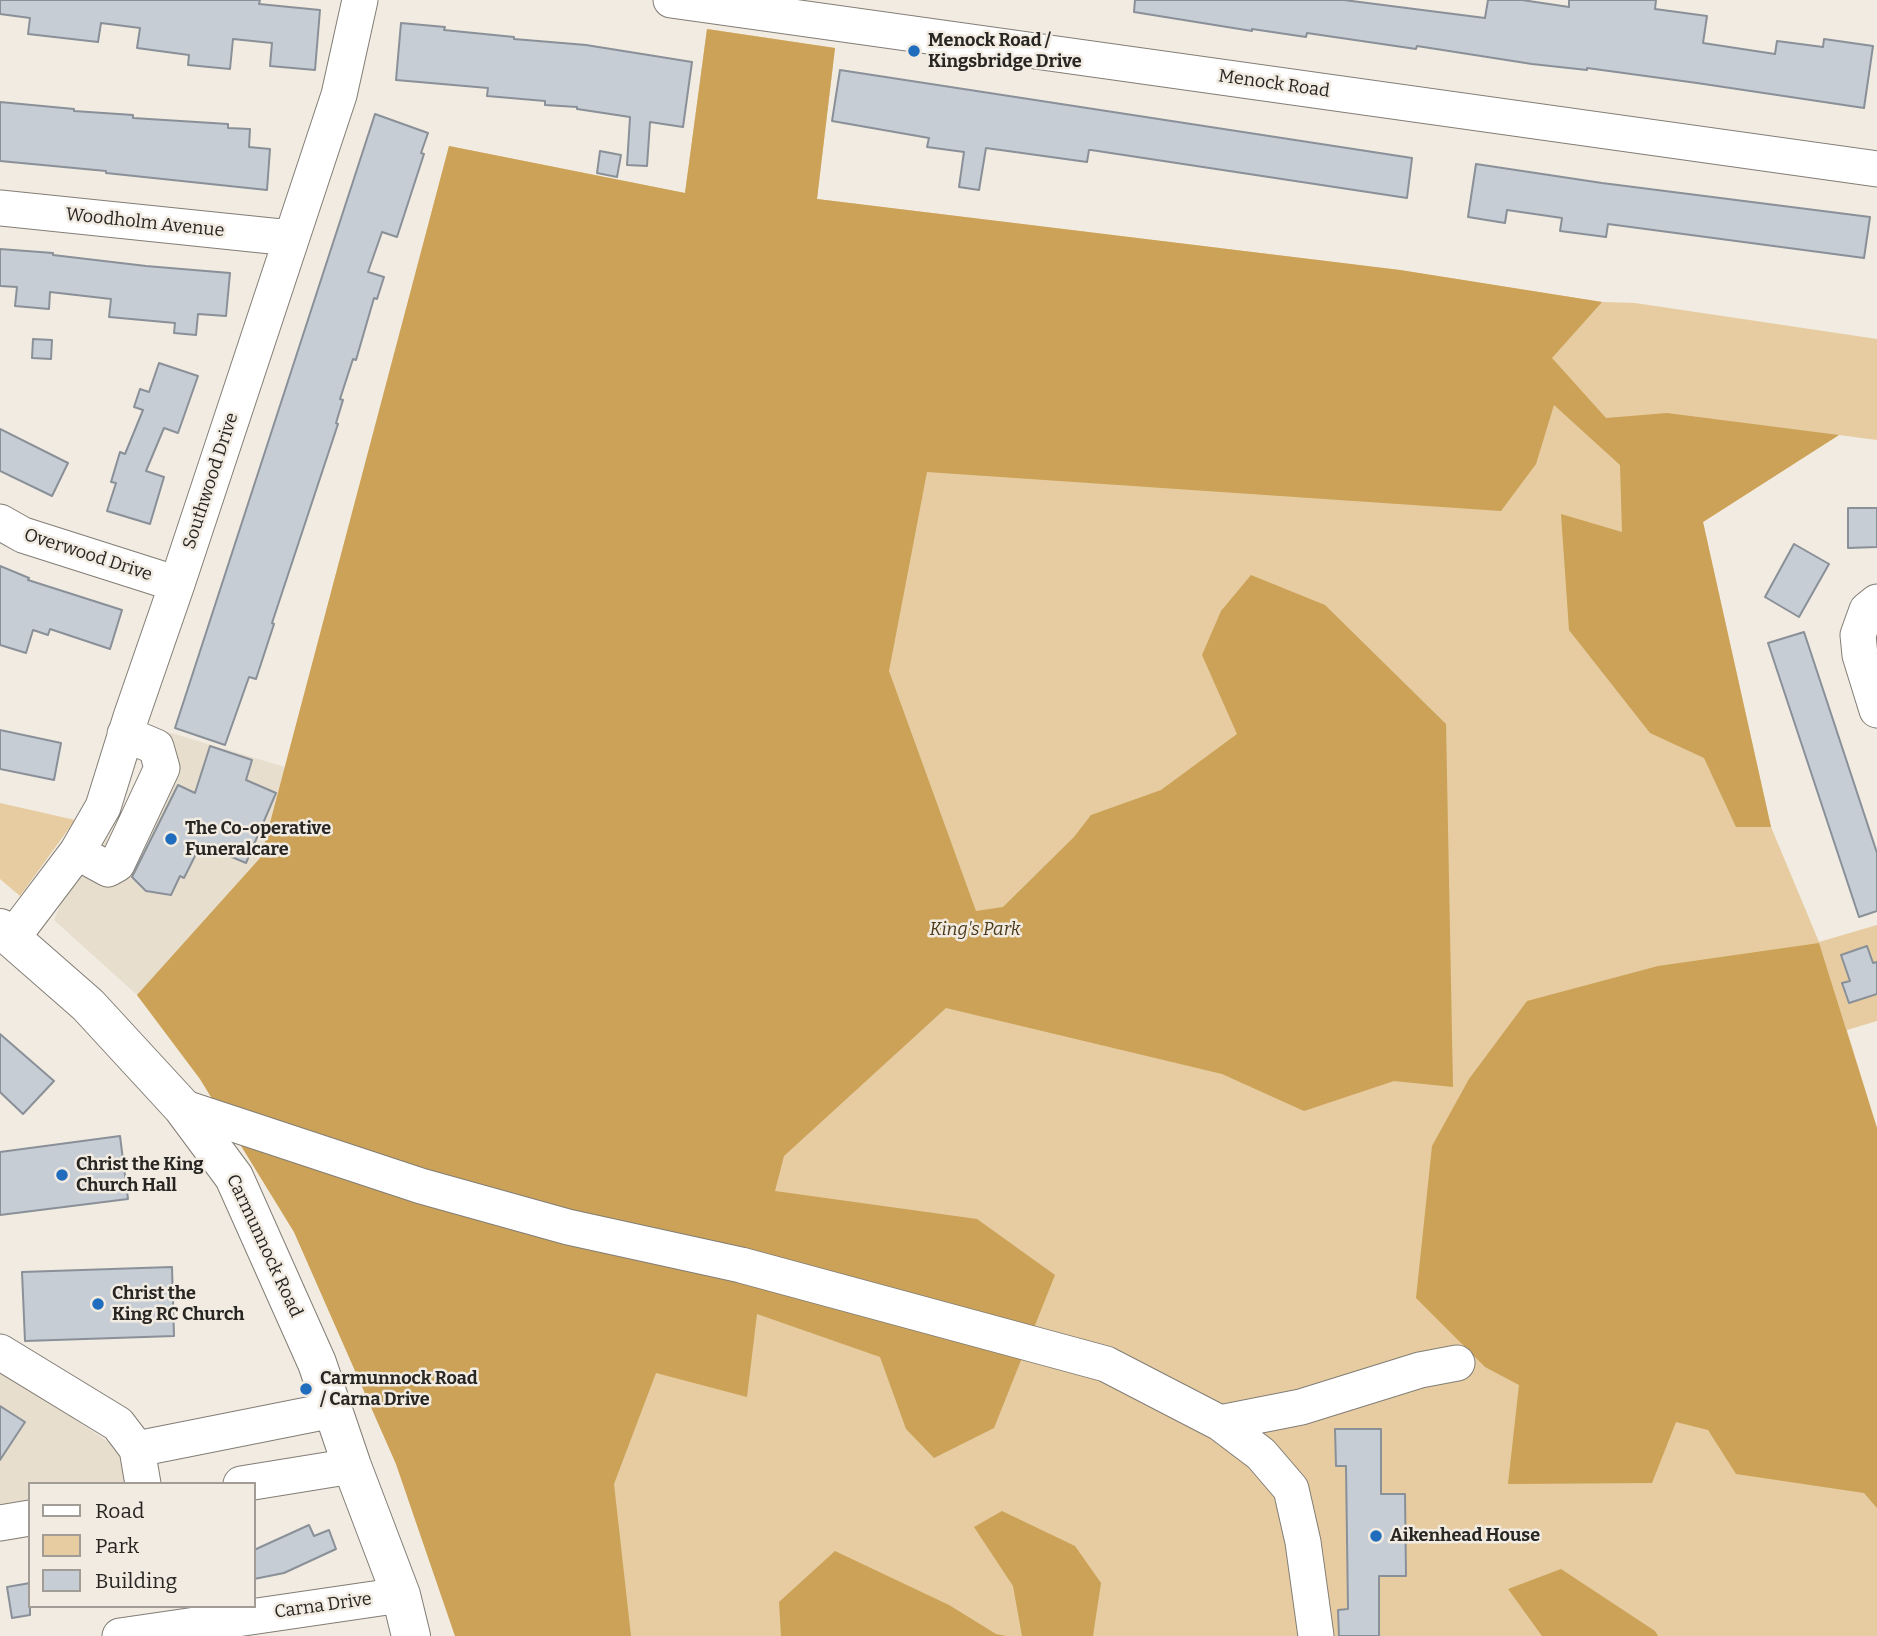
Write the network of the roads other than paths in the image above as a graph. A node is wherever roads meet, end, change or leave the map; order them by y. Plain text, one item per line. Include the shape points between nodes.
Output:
1 (360, 0) edge
2 (671, 0) edge
3 (775, 7) edge
4 (1877, 169) edge
5 (0, 208) edge
6 (291, 238) junction
7 (0, 522) edge
8 (177, 584) junction
9 (1877, 602) edge
10 (1877, 710) edge
11 (6, 933) edge
12 (182, 1107) junction
13 (0, 1352) edge
14 (1457, 1363) dead end
15 (333, 1410) junction
16 (1220, 1423) junction
17 (137, 1449) junction
18 (352, 1466) junction
19 (143, 1482) edge
20 (253, 1482) edge
21 (28, 1518) edge
22 (0, 1523) edge
23 (401, 1595) junction
24 (120, 1636) edge
25 (411, 1636) edge
26 (1316, 1636) edge

1 - 6 street, Southwood Drive via 339,94
2 - 3 street, Menock Road
3 - 4 street, Menock Road
5 - 6 street, Woodholm Avenue
6 - 8 street, Southwood Drive
7 - 8 street, Overwood Drive via 23,535
8 - 11 street, Southwood Drive via 103,807 77,852
9 - 10 street via 1867,610 1858,635
11 - 12 main road, Carmunnock Road via 88,1004
12 - 15 main road, Carmunnock Road via 234,1177 317,1363
12 - 16 street via 422,1186 568,1227 741,1265 1106,1364
13 - 17 street via 118,1424
14 - 16 street via 1301,1407
15 - 17 street
15 - 18 main road, Carmunnock Road
16 - 26 street via 1261,1454 1291,1489
17 - 19 street
18 - 20 street
18 - 23 main road, Carmunnock Road
21 - 22 street
23 - 24 street, Carna Drive
23 - 25 main road, Carmunnock Road

